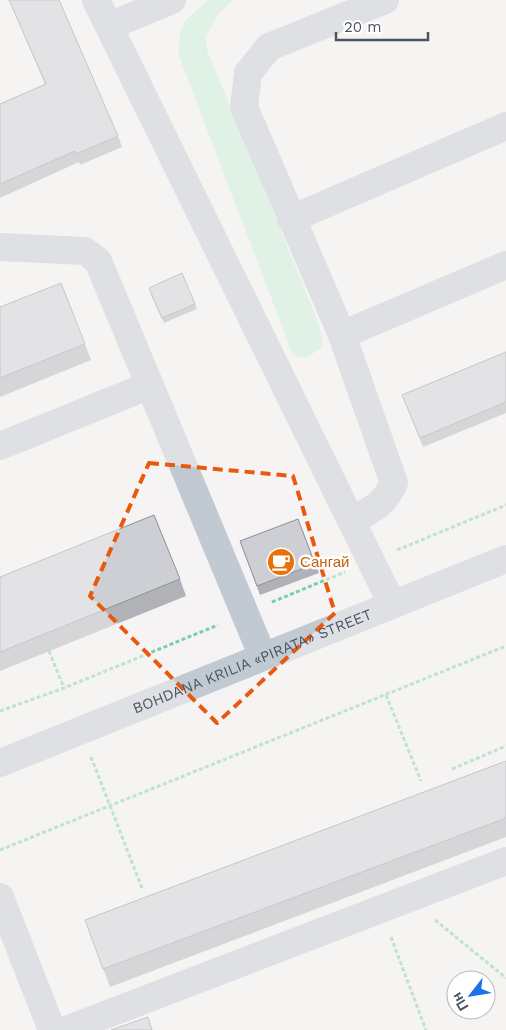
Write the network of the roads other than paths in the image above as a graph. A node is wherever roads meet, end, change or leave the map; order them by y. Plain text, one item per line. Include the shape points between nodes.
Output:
1 (96, 0) edge
2 (172, 0) edge
3 (385, 0) edge
4 (109, 26) junction
5 (506, 126) edge
6 (292, 219) junction
7 (0, 247) edge
8 (506, 265) edge
9 (342, 336) junction
10 (150, 385) junction
11 (0, 446) edge
12 (351, 521) junction
13 (506, 559) edge
14 (392, 604) junction
15 (263, 657) junction
16 (0, 763) edge
17 (506, 861) edge
18 (0, 897) edge
19 (52, 1030) edge
20 (66, 1030) edge

1 - 4 street
2 - 4 street
3 - 6 street via 269,47 248,73 244,107
4 - 12 street
5 - 6 street
6 - 9 street
7 - 10 street via 85,251 98,261
8 - 9 street
9 - 12 street via 394,483 379,506
10 - 11 street
10 - 15 street
12 - 14 street
13 - 14 street, BOHDANA KRILIA «PIRATA» STREET
14 - 15 street, BOHDANA KRILIA «PIRATA» STREET
15 - 16 street, BOHDANA KRILIA «PIRATA» STREET
17 - 20 street
18 - 19 street

